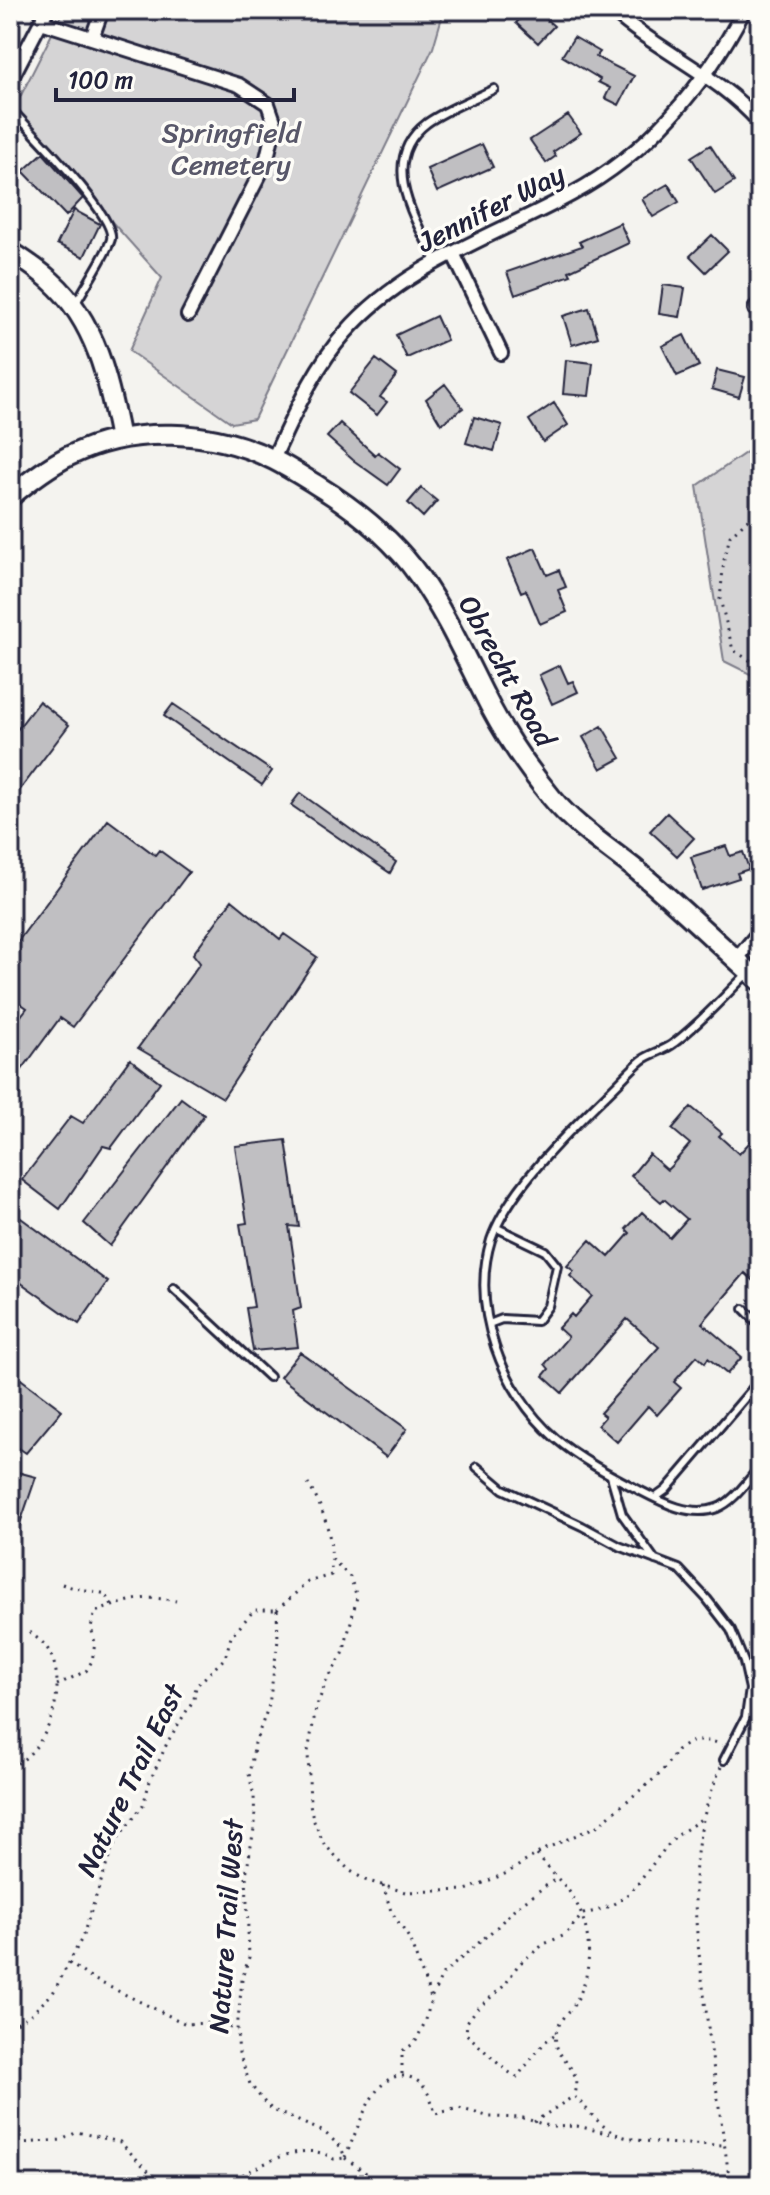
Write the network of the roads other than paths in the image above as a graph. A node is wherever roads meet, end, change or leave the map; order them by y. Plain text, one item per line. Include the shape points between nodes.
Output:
1 (102, 10) edge
2 (612, 10) edge
3 (744, 10) edge
4 (44, 16) edge
5 (92, 38) junction
6 (706, 75) junction
7 (10, 81) edge
8 (494, 89) dead end
9 (10, 108) edge
10 (760, 123) edge
11 (10, 251) edge
12 (453, 253) junction
13 (437, 262) junction
14 (73, 308) junction
15 (188, 315) dead end
16 (501, 353) dead end
17 (120, 439) junction
18 (273, 459) junction
19 (10, 497) edge
20 (760, 931) edge
21 (748, 971) edge
22 (497, 1228) junction
23 (174, 1289) dead end
24 (744, 1309) dead end
25 (489, 1324) junction
26 (760, 1325) edge
27 (269, 1377) dead end
28 (760, 1380) edge
29 (477, 1467) dead end
30 (760, 1467) edge
31 (611, 1476) junction
32 (655, 1498) junction
33 (655, 1560) junction
34 (724, 1760) road end

1 - 5 street
2 - 6 street
3 - 6 street, Jennifer Way
4 - 5 street
4 - 7 street
5 - 15 street via 239,85 268,104 275,124 266,162
6 - 10 street
6 - 12 street, Jennifer Way via 638,149 610,169
8 - 13 lane via 429,121 406,152 406,201
9 - 14 lane via 108,221 111,239
11 - 14 street via 52,282
12 - 13 street, Jennifer Way
12 - 16 street
13 - 18 street, Jennifer Way via 407,279 346,331 309,384
14 - 17 street via 99,355
17 - 18 street, Obrecht Road via 190,436
17 - 19 street, Obrecht Road via 68,456
18 - 21 street, Obrecht Road via 360,515 399,552 436,600 507,736 553,799
20 - 21 street
21 - 22 lane via 672,1045 644,1059 582,1119 529,1178
22 - 25 lane via 486,1269
22 - 25 lane via 545,1251 557,1266 542,1317
23 - 27 lane
24 - 26 lane
25 - 31 lane via 508,1377 527,1408 553,1436
28 - 32 lane
29 - 33 lane via 503,1489
30 - 32 lane via 716,1509 688,1511
31 - 32 lane
31 - 33 lane via 622,1514
33 - 34 lane via 679,1569 731,1630 740,1651 750,1689 746,1717

